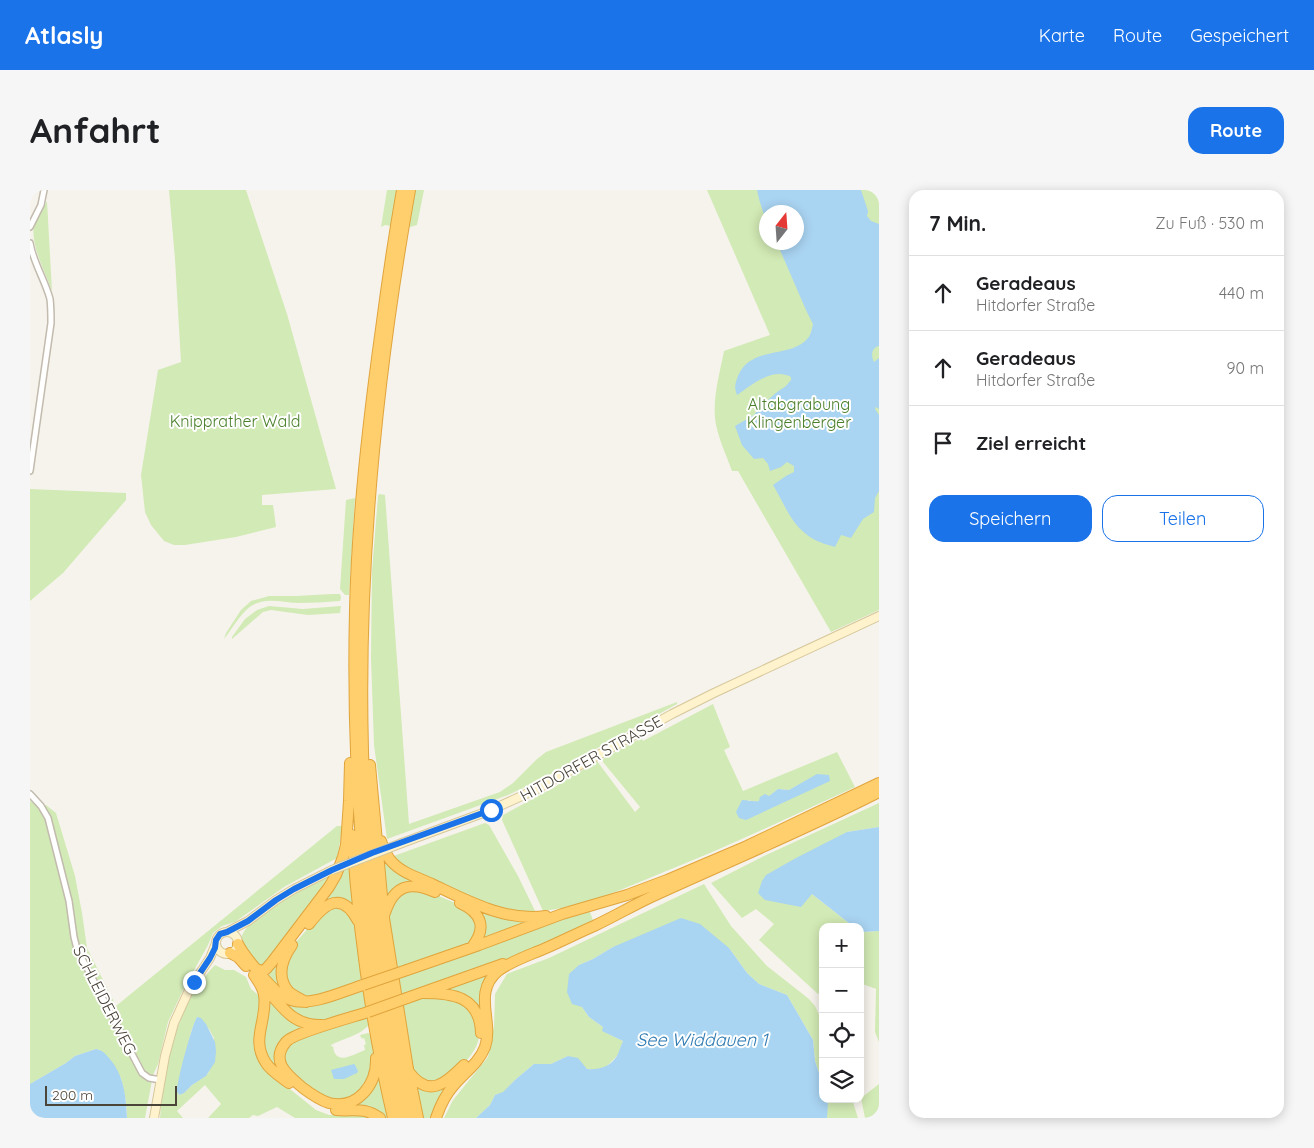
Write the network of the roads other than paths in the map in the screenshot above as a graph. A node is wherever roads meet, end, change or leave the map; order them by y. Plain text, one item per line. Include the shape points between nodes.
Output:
1 (44, 190) edge
2 (402, 190) edge
3 (410, 190) edge
4 (30, 227) edge
5 (30, 242) edge
6 (30, 471) edge
7 (879, 616) edge
8 (354, 659) junction
9 (362, 699) junction
10 (879, 783) edge
11 (879, 792) edge
12 (30, 794) edge
13 (349, 801) junction
14 (374, 809) junction
15 (562, 914) junction
16 (384, 918) junction
17 (248, 921) junction
18 (360, 926) junction
19 (227, 932) junction
20 (238, 942) junction
21 (216, 943) junction
22 (472, 947) junction
23 (535, 952) junction
24 (228, 953) junction
25 (205, 967) junction
26 (255, 972) junction
27 (422, 993) junction
28 (306, 1002) junction
29 (330, 1024) junction
30 (376, 1034) junction
31 (408, 1069) junction
32 (161, 1080) junction
33 (154, 1118) edge
34 (380, 1118) edge
35 (394, 1118) edge
36 (402, 1118) edge
37 (410, 1118) edge
38 (418, 1118) edge
39 (436, 1118) edge

1 - 4 street via 41,205
2 - 8 highway via 364,470
3 - 9 highway via 371,471 363,608
5 - 6 street via 51,311
7 - 17 main road, HITDORFER STRASSE, bridge via 681,710 529,793 332,870 288,892
8 - 13 highway via 350,676
8 - 36 highway via 355,753 367,911 382,1015
9 - 14 highway
9 - 37 highway via 368,842 375,908 389,1011
10 - 15 highway via 690,871 627,895
11 - 23 highway
12 - 32 street, SCHLEIDERWEG via 48,818 78,949 142,1073
13 - 18 highway
13 - 26 highway via 346,845 336,875 266,969
14 - 15 highway via 385,854 402,870 498,912 533,918
14 - 16 highway
15 - 22 highway
16 - 22 highway via 396,893 415,886 428,889 474,911 481,928
16 - 31 highway
17 - 19 main road, HITDORFER STRASSE
17 - 20 main road, HITDORFER STRASSE
18 - 28 highway via 352,910 346,906 341,903 328,905 316,914 289,949 282,966 283,983 292,994
18 - 30 highway
19 - 20 main road via 234,934
19 - 21 main road via 220,934
20 - 24 main road via 235,950
20 - 26 highway
21 - 24 main road via 220,951
21 - 25 main road
22 - 28 highway, bridge
23 - 27 highway
23 - 39 highway via 498,971 492,978 484,998 485,1046 476,1062 453,1086
24 - 25 main road
24 - 26 highway
25 - 32 main road via 190,988 176,1018
26 - 28 highway via 280,994
26 - 29 highway via 292,1017 308,1024
26 - 34 highway via 264,997 259,1045 267,1065 318,1105 329,1109 367,1111
27 - 29 highway, bridge
27 - 31 highway via 454,995 468,1003 480,1022 480,1041 468,1062 439,1085 422,1085
29 - 30 highway via 288,1040 282,1047 279,1061 288,1076 314,1096 330,1103 351,1102 370,1085 376,1066
30 - 35 highway
31 - 38 highway
32 - 33 main road

